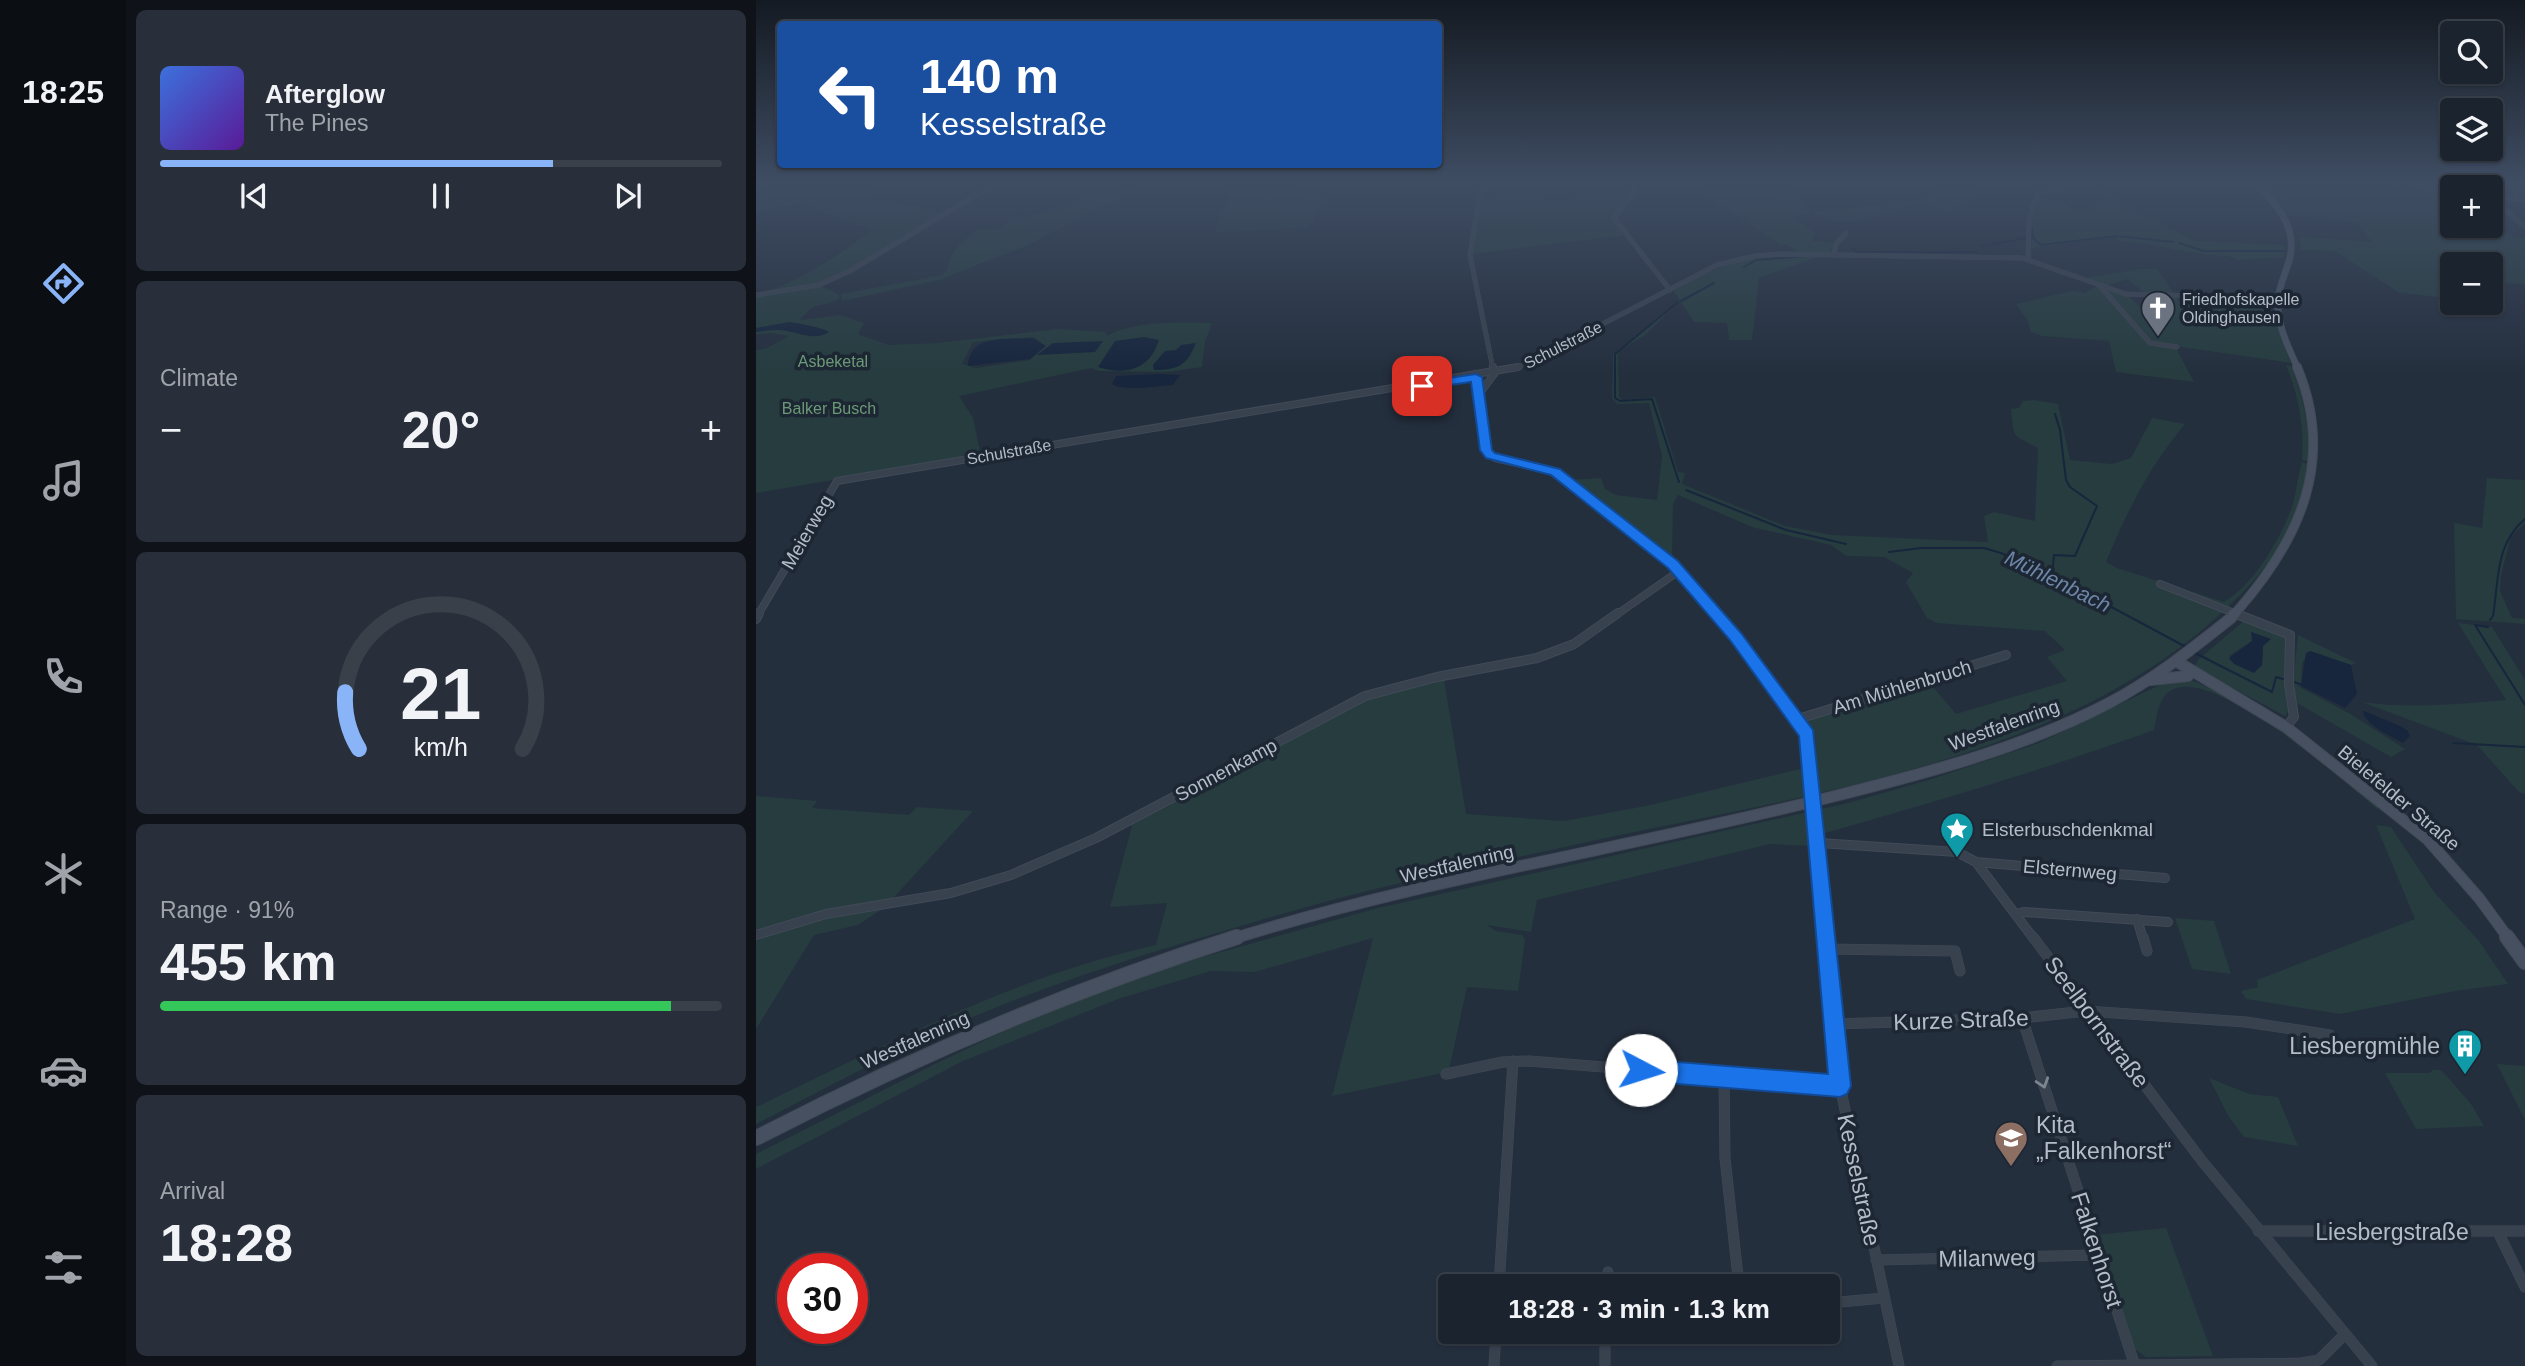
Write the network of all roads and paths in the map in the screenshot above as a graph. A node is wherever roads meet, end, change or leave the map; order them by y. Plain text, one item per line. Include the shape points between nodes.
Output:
1 (892, 246) edge
2 (1471, 246) edge
3 (1636, 246) edge
4 (1836, 246) edge
5 (2028, 246) edge
6 (2291, 246) edge
7 (1834, 255) junction
8 (2028, 259) junction
9 (2098, 284) junction
10 (1670, 290) junction
11 (2126, 294) junction
12 (756, 295) edge
13 (2109, 296) junction
14 (2278, 298) junction
15 (2177, 347) dead end
16 (1494, 374) junction
17 (1476, 377) junction
18 (1480, 393) junction
19 (837, 481) joint
20 (1679, 571) junction
21 (2161, 584) dead end
22 (756, 619) edge
23 (2006, 655) dead end
24 (2174, 663) junction
25 (2188, 676) junction
26 (2147, 681) junction
27 (2224, 691) junction
28 (1798, 719) junction
29 (2286, 727) junction
30 (1819, 843) junction
31 (1976, 862) junction
32 (2165, 878) dead end
33 (2017, 914) junction
34 (2137, 919) junction
35 (2168, 922) dead end
36 (756, 935) edge
37 (1828, 949) junction
38 (2147, 951) dead end
39 (2525, 962) edge
40 (1960, 971) dead end
41 (2086, 1011) junction
42 (2022, 1018) junction
43 (1835, 1024) junction
44 (2330, 1035) dead end
45 (1514, 1061) junction
46 (1446, 1074) dead end
47 (1724, 1077) junction
48 (1840, 1086) junction
49 (756, 1138) edge
50 (2258, 1231) junction
51 (2525, 1231) edge
52 (2498, 1232) junction
53 (2098, 1255) junction
54 (1875, 1260) junction
55 (1500, 1274) edge
56 (1738, 1274) edge
57 (2524, 1284) edge
58 (1884, 1298) junction
59 (1840, 1302) edge
60 (2345, 1334) junction
61 (1495, 1344) edge
62 (1605, 1344) edge
63 (2134, 1363) junction
64 (2301, 1365) edge
65 (1494, 1366) edge
66 (1605, 1366) edge
67 (1899, 1366) edge
68 (2057, 1366) edge
69 (2372, 1366) edge

1 - 12 street via 818,285
2 - 16 street
3 - 10 street
4 - 7 street
5 - 8 street
6 - 14 main road
7 - 8 street, Schulstraße
7 - 10 street, Schulstraße via 1741,258
8 - 9 street, Schulstraße
9 - 11 street, Schulstraße
9 - 13 street
10 - 16 street, Schulstraße via 1523,367
11 - 13 street
11 - 14 street, Schulstraße
13 - 15 street via 2150,343
14 - 24 main road via 2279,320 2313,424 2313,472 2305,506 2282,555 2235,614
16 - 17 street, Schulstraße
16 - 18 street
17 - 18 street
17 - 19 street, Schulstraße
18 - 20 street via 1490,455 1555,472
19 - 22 street, Meierweg
20 - 28 street
20 - 36 street, Sonnenkamp via 1555,653 1365,696 1096,838 1011,875 951,893 826,914
21 - 29 street via 2290,635 2294,717
23 - 28 street, Am Mühlenbruch
24 - 25 main road, Bielefelder Straße
24 - 26 main road, Westfalenring
24 - 27 main road, Bielefelder Straße
25 - 26 main road
25 - 27 main road, Bielefelder Straße
26 - 49 main road, Westfalenring via 2028,737 1889,782 1329,911 1135,969 957,1039 843,1091
27 - 29 main road, Bielefelder Straße
28 - 30 street, Kesselstraße, bridge via 1810,745
29 - 39 main road, Bielefelder Straße via 2427,839 2479,898
30 - 31 street, Elsternweg via 1957,852
30 - 37 street, Kesselstraße
31 - 32 street, Elsternweg
31 - 33 street, Seelbornstraße
33 - 34 street
33 - 41 street, Seelbornstraße
34 - 35 street
34 - 38 street
37 - 40 street via 1955,951
37 - 43 street, Kesselstraße
41 - 42 street, Kurze Straße
41 - 44 street, Kurze Straße via 2246,1022
41 - 50 street, Seelbornstraße
42 - 43 street, Kurze Straße
42 -> 53 street, Falkenhorst
43 - 48 street, Kesselstraße
45 - 46 street
45 - 47 street
45 - 55 street
47 - 48 street
47 - 56 street via 1726,1158
48 - 54 street, Kesselstraße
50 - 52 street, Liesbergstraße
50 - 60 street, Seelbornstraße
51 - 52 street, Liesbergstraße
52 - 57 street
53 - 54 street, Milanweg
53 - 63 street, Falkenhorst
54 - 58 street, Kesselstraße
58 - 59 street
58 - 67 street, Kesselstraße
60 - 64 street via 2319,1360
60 - 69 street, Seelbornstraße
61 - 65 street
62 - 66 street
63 - 64 street
63 - 68 street

